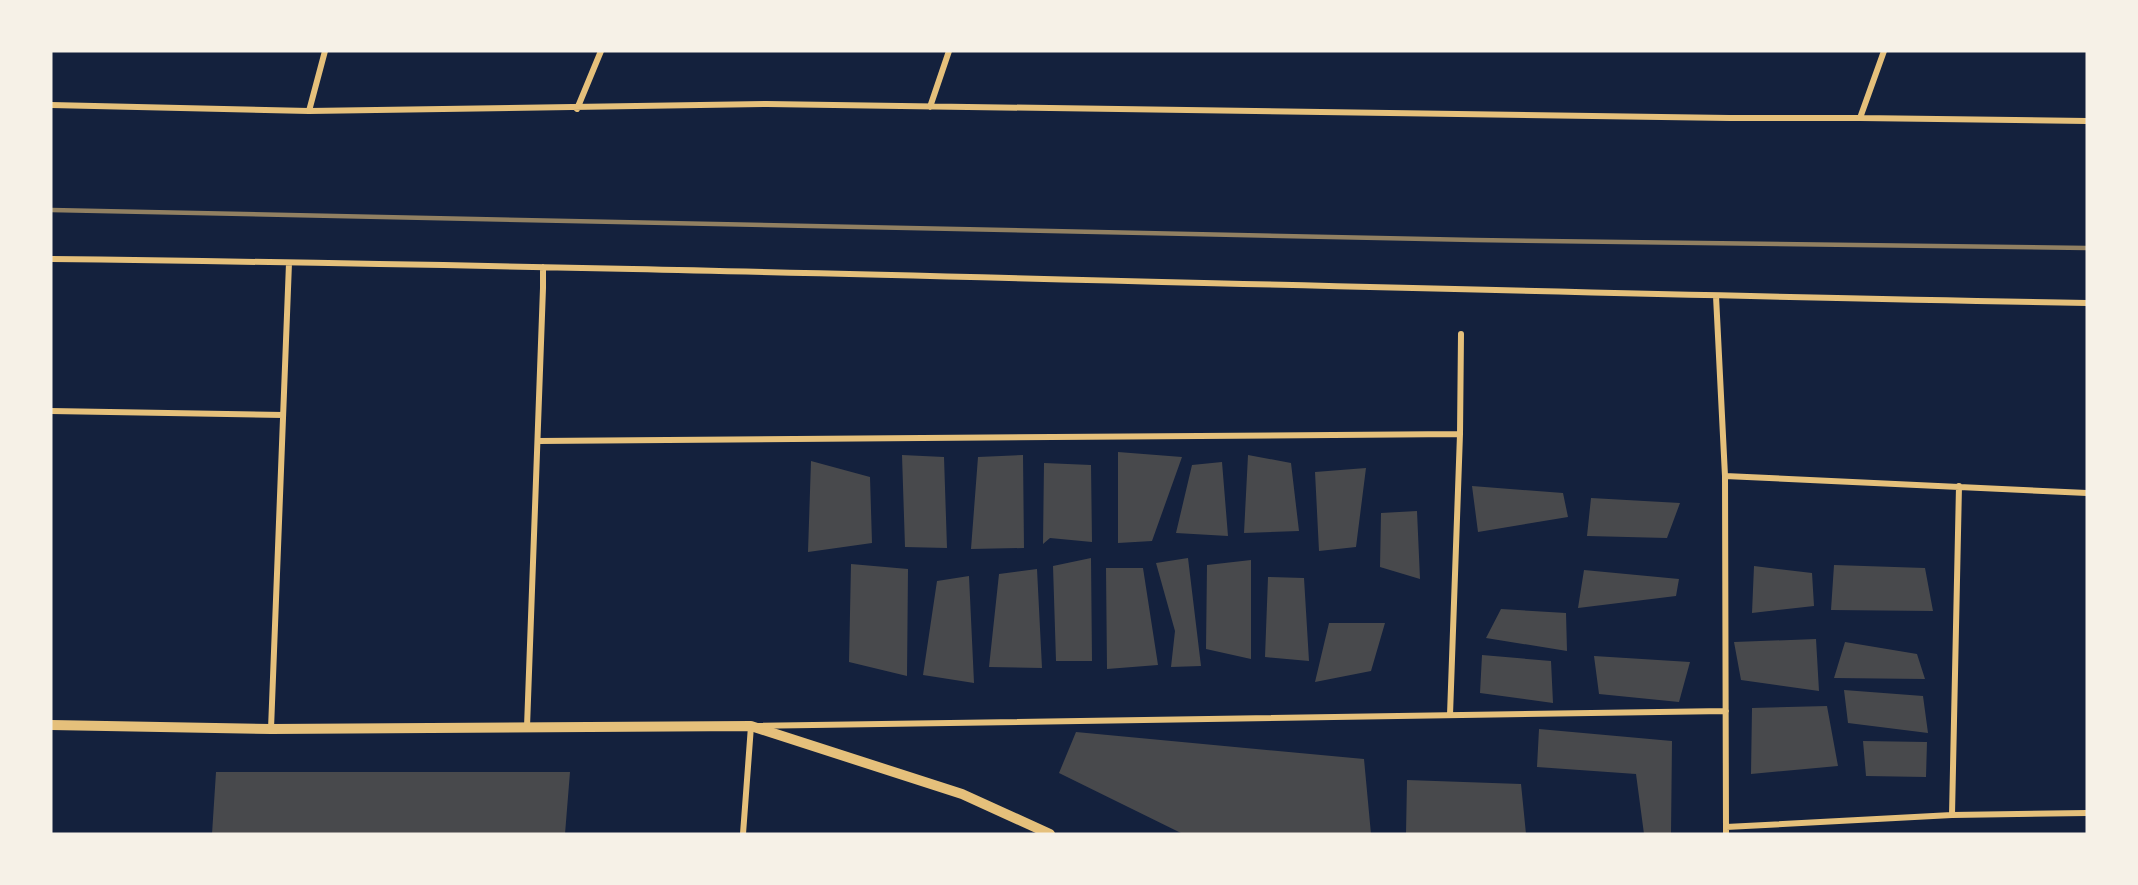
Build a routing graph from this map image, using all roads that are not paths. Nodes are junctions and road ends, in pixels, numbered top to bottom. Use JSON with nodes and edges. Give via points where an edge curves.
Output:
{"nodes":[{"id":1,"x":325,"y":51,"type":"edge"},
{"id":2,"x":601,"y":51,"type":"edge"},
{"id":3,"x":949,"y":51,"type":"edge"},
{"id":4,"x":1884,"y":51,"type":"edge"},
{"id":5,"x":51,"y":105,"type":"edge"},
{"id":6,"x":930,"y":107,"type":"junction"},
{"id":7,"x":577,"y":108,"type":"junction"},
{"id":8,"x":309,"y":111,"type":"junction"},
{"id":9,"x":1860,"y":118,"type":"junction"},
{"id":10,"x":2087,"y":121,"type":"edge"},
{"id":11,"x":51,"y":260,"type":"edge"},
{"id":12,"x":289,"y":263,"type":"junction"},
{"id":13,"x":543,"y":267,"type":"junction"},
{"id":14,"x":1716,"y":296,"type":"junction"},
{"id":15,"x":2087,"y":303,"type":"edge"},
{"id":16,"x":1461,"y":334,"type":"dead end"},
{"id":17,"x":51,"y":411,"type":"edge"},
{"id":18,"x":283,"y":415,"type":"junction"},
{"id":19,"x":1460,"y":434,"type":"junction"},
{"id":20,"x":538,"y":441,"type":"junction"},
{"id":21,"x":1725,"y":476,"type":"junction"},
{"id":22,"x":1959,"y":486,"type":"junction"},
{"id":23,"x":2087,"y":493,"type":"edge"},
{"id":24,"x":1726,"y":711,"type":"junction"},
{"id":25,"x":1450,"y":715,"type":"junction"},
{"id":26,"x":51,"y":725,"type":"edge"},
{"id":27,"x":751,"y":726,"type":"junction"},
{"id":28,"x":527,"y":727,"type":"junction"},
{"id":29,"x":271,"y":729,"type":"junction"},
{"id":30,"x":2087,"y":813,"type":"edge"},
{"id":31,"x":1952,"y":815,"type":"junction"},
{"id":32,"x":1726,"y":831,"type":"edge"},
{"id":33,"x":743,"y":834,"type":"edge"},
{"id":34,"x":1050,"y":834,"type":"edge"}],
"edges":[{"from":1,"to":8,"type":"street"},
{"from":2,"to":7,"type":"street"},
{"from":3,"to":6,"type":"street"},
{"from":4,"to":9,"type":"street"},
{"from":5,"to":8,"type":"street"},
{"from":6,"to":7,"type":"street","via":[[767,104]]},
{"from":6,"to":9,"type":"street"},
{"from":7,"to":8,"type":"street"},
{"from":9,"to":10,"type":"street"},
{"from":11,"to":12,"type":"street"},
{"from":12,"to":13,"type":"street"},
{"from":12,"to":18,"type":"street"},
{"from":13,"to":14,"type":"street"},
{"from":13,"to":20,"type":"street"},
{"from":14,"to":15,"type":"street"},
{"from":14,"to":21,"type":"street"},
{"from":16,"to":19,"type":"street"},
{"from":17,"to":18,"type":"street"},
{"from":18,"to":29,"type":"street"},
{"from":19,"to":20,"type":"street"},
{"from":19,"to":25,"type":"street"},
{"from":20,"to":28,"type":"street"},
{"from":21,"to":22,"type":"street"},
{"from":21,"to":24,"type":"street"},
{"from":22,"to":23,"type":"street"},
{"from":22,"to":31,"type":"street"},
{"from":24,"to":25,"type":"street"},
{"from":24,"to":32,"type":"street"},
{"from":25,"to":27,"type":"street"},
{"from":26,"to":29,"type":"street"},
{"from":27,"to":28,"type":"street"},
{"from":27,"to":33,"type":"street"},
{"from":27,"to":34,"type":"street","via":[[962,794]]},
{"from":28,"to":29,"type":"street"},
{"from":30,"to":31,"type":"street"},
{"from":31,"to":32,"type":"street"}]}
